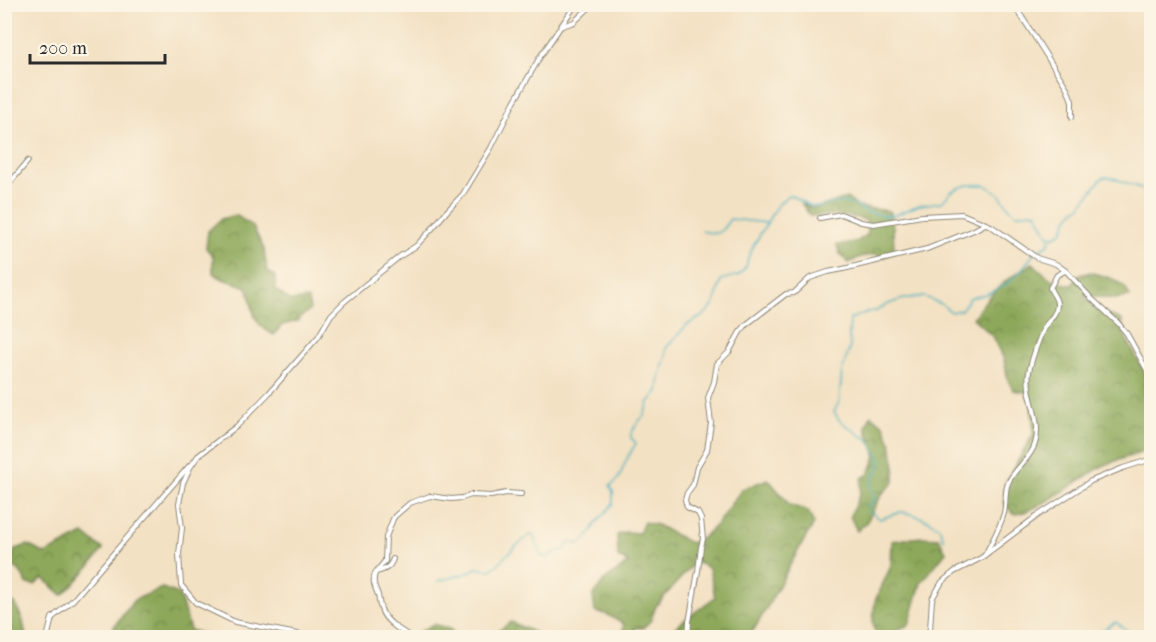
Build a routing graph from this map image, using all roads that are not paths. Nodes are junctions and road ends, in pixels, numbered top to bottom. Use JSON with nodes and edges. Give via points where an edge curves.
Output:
{"nodes":[{"id":1,"x":576,"y":4,"type":"edge"},
{"id":2,"x":593,"y":4,"type":"edge"},
{"id":3,"x":1012,"y":4,"type":"edge"},
{"id":4,"x":560,"y":27,"type":"junction"},
{"id":5,"x":1072,"y":117,"type":"dead end"},
{"id":6,"x":28,"y":161,"type":"dead end"},
{"id":7,"x":4,"y":190,"type":"edge"},
{"id":8,"x":820,"y":218,"type":"dead end"},
{"id":9,"x":985,"y":224,"type":"junction"},
{"id":10,"x":1066,"y":271,"type":"junction"},
{"id":11,"x":1152,"y":379,"type":"edge"},
{"id":12,"x":198,"y":456,"type":"junction"},
{"id":13,"x":1152,"y":459,"type":"edge"},
{"id":14,"x":521,"y":494,"type":"dead end"},
{"id":15,"x":985,"y":555,"type":"junction"},
{"id":16,"x":393,"y":559,"type":"dead end"},
{"id":17,"x":375,"y":572,"type":"junction"},
{"id":18,"x":47,"y":638,"type":"edge"},
{"id":19,"x":318,"y":638,"type":"edge"},
{"id":20,"x":413,"y":638,"type":"edge"},
{"id":21,"x":688,"y":638,"type":"edge"},
{"id":22,"x":924,"y":638,"type":"edge"}],
"edges":[{"from":1,"to":4,"type":"street"},
{"from":2,"to":4,"type":"street","via":[[574,22]]},
{"from":3,"to":5,"type":"street","via":[[1067,88]]},
{"from":4,"to":12,"type":"street","via":[[463,194],[416,246],[344,302],[269,393],[237,426]]},
{"from":6,"to":7,"type":"street"},
{"from":8,"to":9,"type":"street","via":[[841,214],[874,224],[962,214]]},
{"from":9,"to":10,"type":"street","via":[[1037,258]]},
{"from":9,"to":21,"type":"street","via":[[927,249],[810,278],[740,332],[717,364],[708,398],[711,423],[707,450],[686,500],[687,507],[701,519],[703,539]]},
{"from":10,"to":11,"type":"street","via":[[1127,334]]},
{"from":10,"to":15,"type":"street","via":[[1057,275],[1050,288],[1058,303],[1043,329],[1029,371],[1028,387],[1037,426],[1035,444],[1007,486],[999,528]]},
{"from":12,"to":18,"type":"street","via":[[73,600],[52,618]]},
{"from":12,"to":19,"type":"street","via":[[183,483],[179,504],[183,528],[179,554],[181,585],[196,603],[235,622]]},
{"from":13,"to":15,"type":"street","via":[[1091,481]]},
{"from":14,"to":17,"type":"street","via":[[451,499],[430,496],[410,503],[393,519],[386,537],[385,561]]},
{"from":15,"to":22,"type":"street","via":[[942,582],[932,599],[930,629]]},
{"from":16,"to":17,"type":"street","via":[[384,570]]},
{"from":17,"to":20,"type":"street","via":[[374,586],[385,617]]}]}
